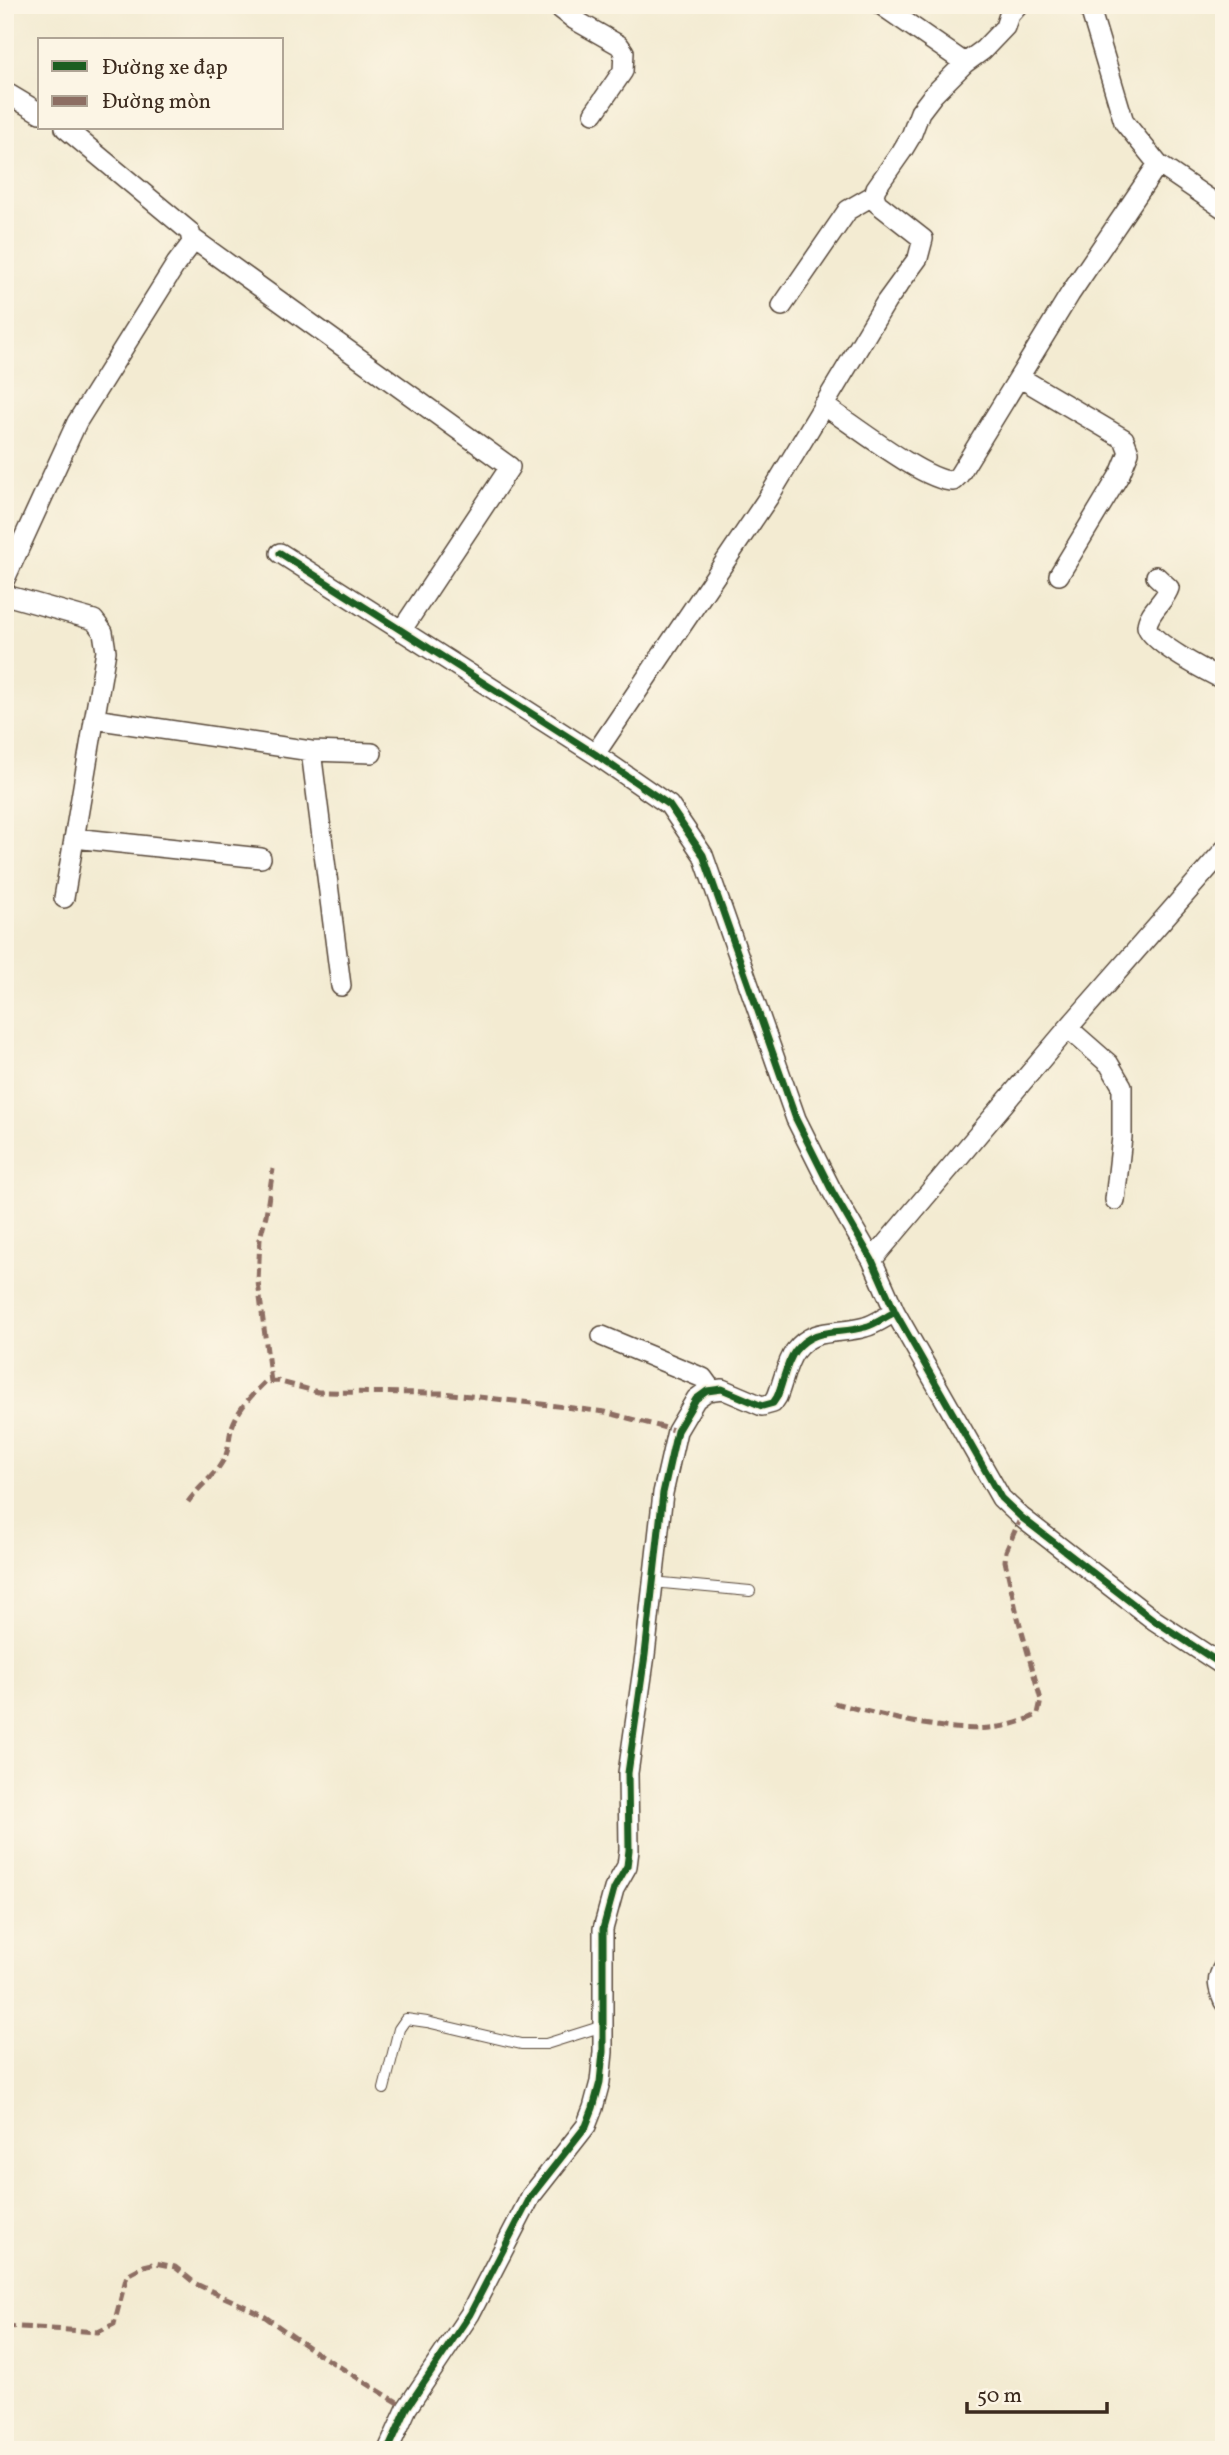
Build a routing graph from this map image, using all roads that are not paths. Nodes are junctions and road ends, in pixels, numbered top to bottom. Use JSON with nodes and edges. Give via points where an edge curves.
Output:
{"nodes":[{"id":1,"x":556,"y":5,"type":"edge"},
{"id":2,"x":881,"y":5,"type":"edge"},
{"id":3,"x":1018,"y":5,"type":"edge"},
{"id":4,"x":1088,"y":5,"type":"edge"},
{"id":5,"x":965,"y":63,"type":"junction"},
{"id":6,"x":5,"y":92,"type":"edge"},
{"id":7,"x":38,"y":112,"type":"edge"},
{"id":8,"x":594,"y":113,"type":"dead end"},
{"id":9,"x":67,"y":130,"type":"edge"},
{"id":10,"x":1157,"y":164,"type":"junction"},
{"id":11,"x":874,"y":195,"type":"junction"},
{"id":12,"x":1224,"y":209,"type":"edge"},
{"id":13,"x":192,"y":238,"type":"junction"},
{"id":14,"x":782,"y":306,"type":"dead end"},
{"id":15,"x":1019,"y":377,"type":"junction"},
{"id":16,"x":823,"y":405,"type":"junction"},
{"id":17,"x":281,"y":553,"type":"dead end"},
{"id":18,"x":1059,"y":575,"type":"dead end"},
{"id":19,"x":1156,"y":576,"type":"dead end"},
{"id":20,"x":5,"y":579,"type":"edge"},
{"id":21,"x":5,"y":591,"type":"edge"},
{"id":22,"x":401,"y":631,"type":"junction"},
{"id":23,"x":1224,"y":680,"type":"edge"},
{"id":24,"x":94,"y":719,"type":"junction"},
{"id":25,"x":311,"y":751,"type":"junction"},
{"id":26,"x":372,"y":753,"type":"dead end"},
{"id":27,"x":595,"y":754,"type":"junction"},
{"id":28,"x":74,"y":838,"type":"junction"},
{"id":29,"x":1224,"y":850,"type":"edge"},
{"id":30,"x":261,"y":858,"type":"dead end"},
{"id":31,"x":64,"y":898,"type":"dead end"},
{"id":32,"x":341,"y":986,"type":"dead end"},
{"id":33,"x":1068,"y":1028,"type":"junction"},
{"id":34,"x":1115,"y":1200,"type":"dead end"},
{"id":35,"x":872,"y":1260,"type":"junction"},
{"id":36,"x":895,"y":1311,"type":"junction"},
{"id":37,"x":602,"y":1336,"type":"dead end"},
{"id":38,"x":711,"y":1389,"type":"junction"},
{"id":39,"x":652,"y":1582,"type":"junction"},
{"id":40,"x":750,"y":1591,"type":"dead end"},
{"id":41,"x":1224,"y":1666,"type":"edge"},
{"id":42,"x":1224,"y":1966,"type":"edge"},
{"id":43,"x":1224,"y":2003,"type":"edge"},
{"id":44,"x":603,"y":2026,"type":"junction"},
{"id":45,"x":384,"y":2089,"type":"dead end"},
{"id":46,"x":388,"y":2450,"type":"edge"}],
"edges":[{"from":1,"to":8,"type":"street","via":[[624,52],[623,71]]},
{"from":2,"to":5,"type":"street"},
{"from":3,"to":5,"type":"street","via":[[1005,27]]},
{"from":4,"to":10,"type":"street","via":[[1124,122]]},
{"from":5,"to":11,"type":"street","via":[[920,112],[911,136]]},
{"from":6,"to":7,"type":"street"},
{"from":9,"to":13,"type":"street"},
{"from":10,"to":12,"type":"street"},
{"from":10,"to":15,"type":"street"},
{"from":11,"to":14,"type":"street","via":[[848,210]]},
{"from":11,"to":16,"type":"street","via":[[877,203],[924,243]]},
{"from":13,"to":20,"type":"street","via":[[77,422]]},
{"from":13,"to":22,"type":"street","via":[[510,467]]},
{"from":15,"to":16,"type":"street","via":[[953,481],[920,470]]},
{"from":15,"to":18,"type":"street","via":[[1124,439],[1129,452]]},
{"from":16,"to":27,"type":"street","via":[[768,498]]},
{"from":17,"to":22,"type":"street"},
{"from":19,"to":23,"type":"street","via":[[1169,588],[1147,626],[1149,633]]},
{"from":21,"to":24,"type":"street","via":[[9,596],[94,620],[103,632],[106,651]]},
{"from":22,"to":27,"type":"street"},
{"from":24,"to":25,"type":"street"},
{"from":24,"to":28,"type":"street"},
{"from":25,"to":26,"type":"street"},
{"from":25,"to":32,"type":"street"},
{"from":27,"to":35,"type":"street","via":[[669,804],[704,855],[796,1119]]},
{"from":28,"to":30,"type":"street"},
{"from":28,"to":31,"type":"street"},
{"from":29,"to":33,"type":"street"},
{"from":33,"to":34,"type":"street","via":[[1109,1064],[1122,1086]]},
{"from":33,"to":35,"type":"street"},
{"from":35,"to":36,"type":"street"},
{"from":36,"to":38,"type":"street","via":[[869,1326],[810,1336],[794,1352],[777,1397],[767,1406]]},
{"from":36,"to":41,"type":"street","via":[[1001,1498],[1154,1620]]},
{"from":37,"to":38,"type":"street","via":[[703,1378]]},
{"from":38,"to":39,"type":"street","via":[[696,1399],[671,1448]]},
{"from":39,"to":40,"type":"lane"},
{"from":39,"to":44,"type":"street","via":[[628,1773],[628,1858],[603,1929]]},
{"from":42,"to":43,"type":"street","via":[[1218,1988]]},
{"from":44,"to":45,"type":"lane","via":[[545,2044],[406,2020],[399,2029]]},
{"from":44,"to":46,"type":"street","via":[[600,2082],[586,2126],[531,2196],[470,2314],[407,2408]]}]}
